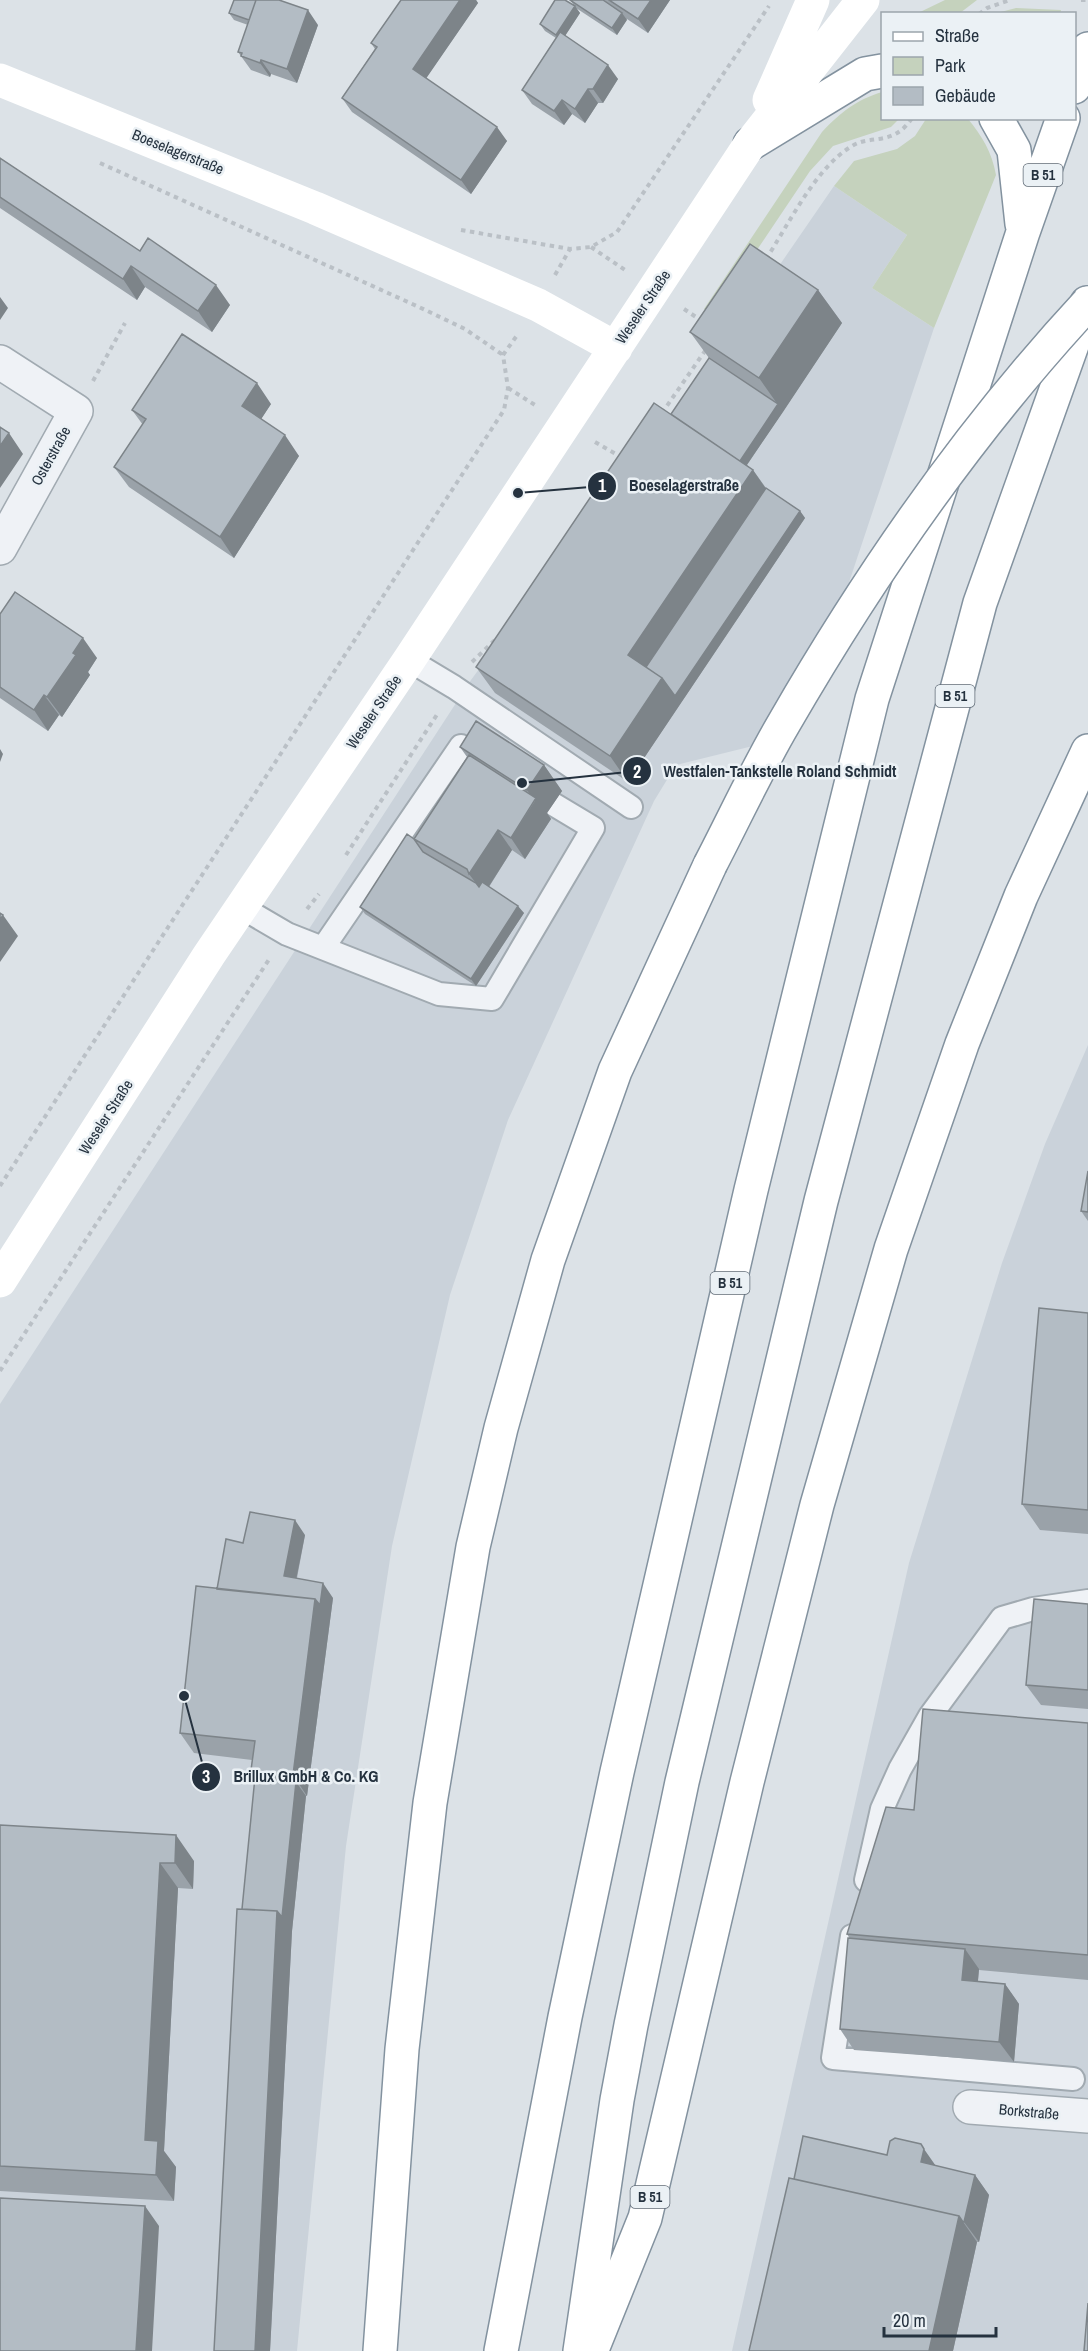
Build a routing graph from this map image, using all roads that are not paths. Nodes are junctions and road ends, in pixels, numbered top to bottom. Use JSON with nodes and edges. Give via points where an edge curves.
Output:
{"nodes":[{"id":1,"x":813,"y":0,"type":"edge"},
{"id":2,"x":863,"y":0,"type":"edge"},
{"id":3,"x":1088,"y":49,"type":"edge"},
{"id":4,"x":881,"y":71,"type":"edge"},
{"id":5,"x":0,"y":80,"type":"edge"},
{"id":6,"x":1076,"y":82,"type":"edge"},
{"id":7,"x":997,"y":120,"type":"edge"},
{"id":8,"x":1062,"y":120,"type":"edge"},
{"id":9,"x":750,"y":144,"type":"junction"},
{"id":10,"x":1023,"y":232,"type":"junction"},
{"id":11,"x":1088,"y":301,"type":"edge"},
{"id":12,"x":616,"y":348,"type":"junction"},
{"id":13,"x":0,"y":362,"type":"edge"},
{"id":14,"x":0,"y":548,"type":"edge"},
{"id":15,"x":408,"y":660,"type":"junction"},
{"id":16,"x":488,"y":710,"type":"junction"},
{"id":17,"x":1088,"y":751,"type":"edge"},
{"id":18,"x":553,"y":804,"type":"dead end"},
{"id":19,"x":631,"y":807,"type":"dead end"},
{"id":20,"x":241,"y":907,"type":"junction"},
{"id":21,"x":323,"y":948,"type":"junction"},
{"id":22,"x":0,"y":1281,"type":"edge"},
{"id":23,"x":1088,"y":1601,"type":"edge"},
{"id":24,"x":1073,"y":2079,"type":"dead end"},
{"id":25,"x":970,"y":2107,"type":"dead end"},
{"id":26,"x":1088,"y":2116,"type":"edge"},
{"id":27,"x":380,"y":2351,"type":"edge"},
{"id":28,"x":501,"y":2351,"type":"edge"},
{"id":29,"x":580,"y":2351,"type":"edge"},
{"id":30,"x":592,"y":2351,"type":"edge"}],
"edges":[{"from":1,"to":9,"type":"main road","name":"Weseler Straße"},
{"from":2,"to":9,"type":"main road","name":"Weseler Straße"},
{"from":3,"to":6,"type":"main road"},
{"from":4,"to":9,"type":"main road","via":[[865,74]]},
{"from":5,"to":12,"type":"main road","name":"Boeselagerstraße","via":[[315,208],[538,305]]},
{"from":7,"to":10,"type":"main road","via":[[1014,150]]},
{"from":8,"to":10,"type":"main road","number":"B 51"},
{"from":9,"to":12,"type":"main road","name":"Weseler Straße"},
{"from":10,"to":28,"type":"main road","number":"B 51","via":[[872,699],[751,1190],[616,1772]]},
{"from":11,"to":27,"type":"main road","number":"B 51","bridge":true,"via":[[957,459],[866,589],[783,724],[710,864],[615,1071],[548,1260],[472,1547],[430,1803],[403,2037]]},
{"from":11,"to":29,"type":"main road","number":"B 51","via":[[980,603],[821,1201],[667,1852],[617,2100]]},
{"from":12,"to":15,"type":"main road","name":"Weseler Straße"},
{"from":13,"to":14,"type":"street","name":"Osterstraße","via":[[76,411]]},
{"from":15,"to":16,"type":"lane"},
{"from":15,"to":20,"type":"main road","name":"Weseler Straße"},
{"from":16,"to":19,"type":"lane"},
{"from":16,"to":21,"type":"lane","via":[[469,751]]},
{"from":17,"to":30,"type":"main road","number":"B 51","via":[[1021,896],[966,1033],[891,1249],[817,1505],[747,1782],[645,2218]]},
{"from":18,"to":21,"type":"lane","via":[[593,828],[492,999],[439,994]]},
{"from":20,"to":21,"type":"lane","via":[[287,934]]},
{"from":20,"to":22,"type":"main road","name":"Weseler Straße"},
{"from":23,"to":24,"type":"lane","via":[[1002,1618],[930,1716],[900,1768],[882,1809],[859,1906],[833,2058]]},
{"from":25,"to":26,"type":"street","name":"Borkstraße"}]}
